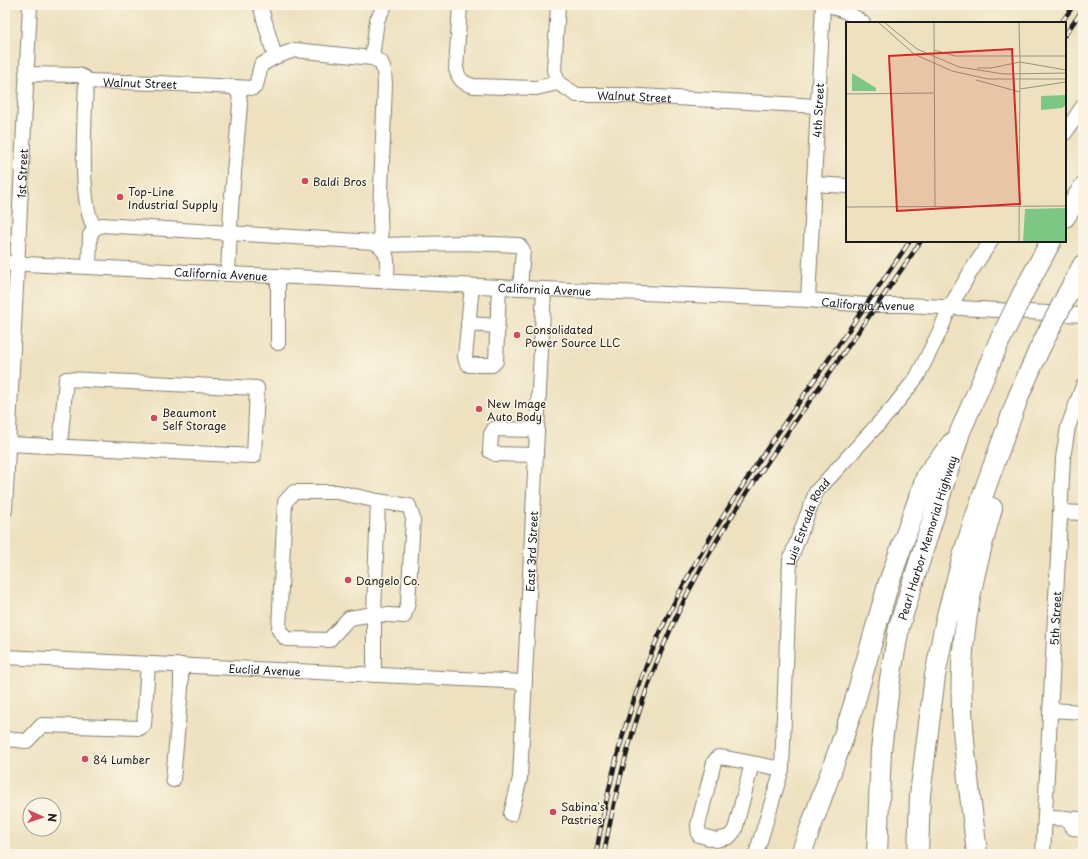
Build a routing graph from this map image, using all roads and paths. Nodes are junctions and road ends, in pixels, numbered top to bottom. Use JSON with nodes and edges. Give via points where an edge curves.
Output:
{"nodes":[{"id":1,"x":30,"y":5,"type":"edge"},
{"id":2,"x":260,"y":5,"type":"edge"},
{"id":3,"x":385,"y":5,"type":"edge"},
{"id":4,"x":460,"y":5,"type":"edge"},
{"id":5,"x":558,"y":5,"type":"edge"},
{"id":6,"x":823,"y":5,"type":"edge"},
{"id":7,"x":830,"y":5,"type":"edge"},
{"id":8,"x":862,"y":22,"type":"edge"},
{"id":9,"x":275,"y":57,"type":"junction"},
{"id":10,"x":372,"y":58,"type":"junction"},
{"id":11,"x":26,"y":74,"type":"junction"},
{"id":12,"x":86,"y":81,"type":"junction"},
{"id":13,"x":558,"y":83,"type":"junction"},
{"id":14,"x":235,"y":88,"type":"junction"},
{"id":15,"x":818,"y":106,"type":"junction"},
{"id":16,"x":1083,"y":106,"type":"edge"},
{"id":17,"x":1066,"y":131,"type":"edge"},
{"id":18,"x":814,"y":184,"type":"junction"},
{"id":19,"x":846,"y":186,"type":"edge"},
{"id":20,"x":1083,"y":188,"type":"edge"},
{"id":21,"x":1066,"y":215,"type":"edge"},
{"id":22,"x":95,"y":228,"type":"junction"},
{"id":23,"x":231,"y":233,"type":"junction"},
{"id":24,"x":990,"y":242,"type":"edge"},
{"id":25,"x":1050,"y":242,"type":"edge"},
{"id":26,"x":381,"y":246,"type":"junction"},
{"id":27,"x":11,"y":263,"type":"edge"},
{"id":28,"x":1083,"y":265,"type":"edge"},
{"id":29,"x":89,"y":267,"type":"junction"},
{"id":30,"x":228,"y":274,"type":"junction"},
{"id":31,"x":278,"y":276,"type":"junction"},
{"id":32,"x":387,"y":281,"type":"junction"},
{"id":33,"x":472,"y":286,"type":"junction"},
{"id":34,"x":499,"y":287,"type":"junction"},
{"id":35,"x":520,"y":288,"type":"junction"},
{"id":36,"x":544,"y":289,"type":"junction"},
{"id":37,"x":808,"y":300,"type":"junction"},
{"id":38,"x":950,"y":307,"type":"junction"},
{"id":39,"x":1083,"y":315,"type":"edge"},
{"id":40,"x":468,"y":324,"type":"junction"},
{"id":41,"x":497,"y":326,"type":"junction"},
{"id":42,"x":278,"y":343,"type":"dead end"},
{"id":43,"x":1035,"y":359,"type":"junction"},
{"id":44,"x":1083,"y":386,"type":"edge"},
{"id":45,"x":537,"y":430,"type":"junction"},
{"id":46,"x":960,"y":432,"type":"junction"},
{"id":47,"x":8,"y":444,"type":"junction"},
{"id":48,"x":60,"y":446,"type":"junction"},
{"id":49,"x":536,"y":455,"type":"junction"},
{"id":50,"x":6,"y":486,"type":"edge"},
{"id":51,"x":378,"y":501,"type":"junction"},
{"id":52,"x":5,"y":510,"type":"edge"},
{"id":53,"x":1060,"y":512,"type":"junction"},
{"id":54,"x":1083,"y":513,"type":"edge"},
{"id":55,"x":374,"y":614,"type":"junction"},
{"id":56,"x":5,"y":657,"type":"edge"},
{"id":57,"x":148,"y":664,"type":"junction"},
{"id":58,"x":181,"y":665,"type":"junction"},
{"id":59,"x":374,"y":675,"type":"junction"},
{"id":60,"x":525,"y":682,"type":"junction"},
{"id":61,"x":1050,"y":710,"type":"junction"},
{"id":62,"x":1083,"y":712,"type":"edge"},
{"id":63,"x":5,"y":739,"type":"edge"},
{"id":64,"x":752,"y":763,"type":"junction"},
{"id":65,"x":782,"y":769,"type":"junction"},
{"id":66,"x":173,"y":780,"type":"dead end"},
{"id":67,"x":511,"y":814,"type":"dead end"},
{"id":68,"x":1045,"y":818,"type":"junction"},
{"id":69,"x":1066,"y":818,"type":"junction"},
{"id":70,"x":1083,"y":819,"type":"edge"},
{"id":71,"x":1083,"y":829,"type":"edge"},
{"id":72,"x":756,"y":854,"type":"edge"},
{"id":73,"x":801,"y":854,"type":"edge"},
{"id":74,"x":876,"y":854,"type":"edge"},
{"id":75,"x":918,"y":854,"type":"edge"},
{"id":76,"x":977,"y":854,"type":"edge"},
{"id":77,"x":1043,"y":854,"type":"edge"}],
"edges":[{"from":1,"to":11,"type":"street","name":"1st Street"},
{"from":2,"to":9,"type":"street"},
{"from":3,"to":10,"type":"street","via":[[376,20]]},
{"from":4,"to":13,"type":"street","via":[[456,69],[458,76],[466,84],[536,88]]},
{"from":5,"to":13,"type":"street","via":[[554,70]]},
{"from":6,"to":15,"type":"street","name":"4th Street"},
{"from":7,"to":8,"type":"street"},
{"from":9,"to":10,"type":"street","via":[[295,50]]},
{"from":9,"to":14,"type":"street","name":"Walnut Street","via":[[261,65],[256,86]]},
{"from":10,"to":26,"type":"street","via":[[381,62],[385,84]]},
{"from":11,"to":12,"type":"street","name":"Walnut Street","via":[[79,75]]},
{"from":11,"to":27,"type":"street","name":"1st Street"},
{"from":12,"to":14,"type":"street","name":"Walnut Street"},
{"from":12,"to":22,"type":"street","via":[[84,152],[87,208]]},
{"from":13,"to":15,"type":"street","name":"Walnut Street","via":[[576,95],[623,95]]},
{"from":14,"to":23,"type":"street","via":[[240,104]]},
{"from":15,"to":18,"type":"street","name":"4th Street"},
{"from":16,"to":17,"type":"street"},
{"from":18,"to":19,"type":"street"},
{"from":18,"to":37,"type":"street","name":"4th Street"},
{"from":20,"to":21,"type":"highway"},
{"from":22,"to":23,"type":"street","via":[[102,225]]},
{"from":22,"to":29,"type":"street","via":[[90,235]]},
{"from":23,"to":26,"type":"street","via":[[374,242]]},
{"from":23,"to":30,"type":"street"},
{"from":24,"to":38,"type":"street","name":"Luis Estrada Road"},
{"from":25,"to":46,"type":"highway","name":"Pearl Harbor Memorial Highway","bridge":true,"via":[[999,342]]},
{"from":26,"to":32,"type":"street","via":[[387,258]]},
{"from":26,"to":35,"type":"street","via":[[461,243],[518,245],[523,250]]},
{"from":27,"to":29,"type":"street","name":"California Avenue"},
{"from":27,"to":47,"type":"street","name":"1st Street"},
{"from":28,"to":43,"type":"highway","bridge":true},
{"from":29,"to":30,"type":"street","name":"California Avenue"},
{"from":30,"to":31,"type":"street","name":"California Avenue"},
{"from":31,"to":32,"type":"street","name":"California Avenue"},
{"from":31,"to":42,"type":"street"},
{"from":32,"to":33,"type":"street","name":"California Avenue"},
{"from":33,"to":34,"type":"street","name":"California Avenue"},
{"from":33,"to":40,"type":"street"},
{"from":34,"to":35,"type":"street","name":"California Avenue"},
{"from":34,"to":41,"type":"street"},
{"from":35,"to":36,"type":"street","name":"California Avenue"},
{"from":36,"to":37,"type":"street","name":"California Avenue"},
{"from":36,"to":45,"type":"street","name":"East 3rd Street"},
{"from":37,"to":38,"type":"street","name":"California Avenue","via":[[866,305]]},
{"from":38,"to":39,"type":"street","name":"California Avenue"},
{"from":38,"to":65,"type":"street","name":"Luis Estrada Road","via":[[917,377],[891,410],[816,492],[790,560]]},
{"from":40,"to":41,"type":"street"},
{"from":40,"to":41,"type":"street","via":[[465,357],[469,365],[495,364]]},
{"from":43,"to":75,"type":"highway","via":[[986,486],[946,618],[935,676],[920,796]]},
{"from":43,"to":76,"type":"highway","via":[[981,548],[969,602],[963,651],[962,708]]},
{"from":44,"to":53,"type":"street","name":"5th Street","via":[[1068,426],[1063,458]]},
{"from":45,"to":49,"type":"street","name":"East 3rd Street"},
{"from":45,"to":49,"type":"street","via":[[494,429],[491,434],[490,451],[495,454]]},
{"from":46,"to":73,"type":"highway","via":[[927,475],[888,585],[841,744]]},
{"from":46,"to":74,"type":"highway","name":"Pearl Harbor Memorial Highway","via":[[898,627],[881,750]]},
{"from":47,"to":48,"type":"street"},
{"from":47,"to":50,"type":"street","name":"1st Street"},
{"from":48,"to":48,"type":"street","via":[[254,456],[257,388],[66,379]]},
{"from":49,"to":60,"type":"street","name":"East 3rd Street"},
{"from":50,"to":52,"type":"street","name":"1st Street"},
{"from":51,"to":55,"type":"street"},
{"from":51,"to":55,"type":"street","via":[[409,506],[413,519],[408,603],[404,616]]},
{"from":51,"to":55,"type":"street","via":[[337,492],[294,492],[285,502],[279,630],[286,639],[329,640],[349,618]]},
{"from":53,"to":54,"type":"street"},
{"from":53,"to":61,"type":"street","name":"5th Street"},
{"from":55,"to":59,"type":"street"},
{"from":56,"to":57,"type":"street","name":"Euclid Avenue"},
{"from":57,"to":58,"type":"street","name":"Euclid Avenue"},
{"from":57,"to":63,"type":"street","via":[[144,725],[140,728],[42,725],[27,741]]},
{"from":58,"to":59,"type":"street","name":"Euclid Avenue"},
{"from":58,"to":66,"type":"street"},
{"from":59,"to":60,"type":"street","name":"Euclid Avenue"},
{"from":60,"to":67,"type":"street","name":"East 3rd Street","via":[[520,778]]},
{"from":61,"to":62,"type":"street"},
{"from":61,"to":68,"type":"street","name":"5th Street"},
{"from":64,"to":64,"type":"street","via":[[718,758],[714,762],[698,825],[699,835],[716,840],[729,837],[735,830]]},
{"from":64,"to":65,"type":"street"},
{"from":65,"to":72,"type":"street","name":"Luis Estrada Road"},
{"from":68,"to":69,"type":"street"},
{"from":68,"to":77,"type":"street","name":"5th Street"},
{"from":69,"to":70,"type":"street"},
{"from":69,"to":71,"type":"street","via":[[1073,828]]}]}
